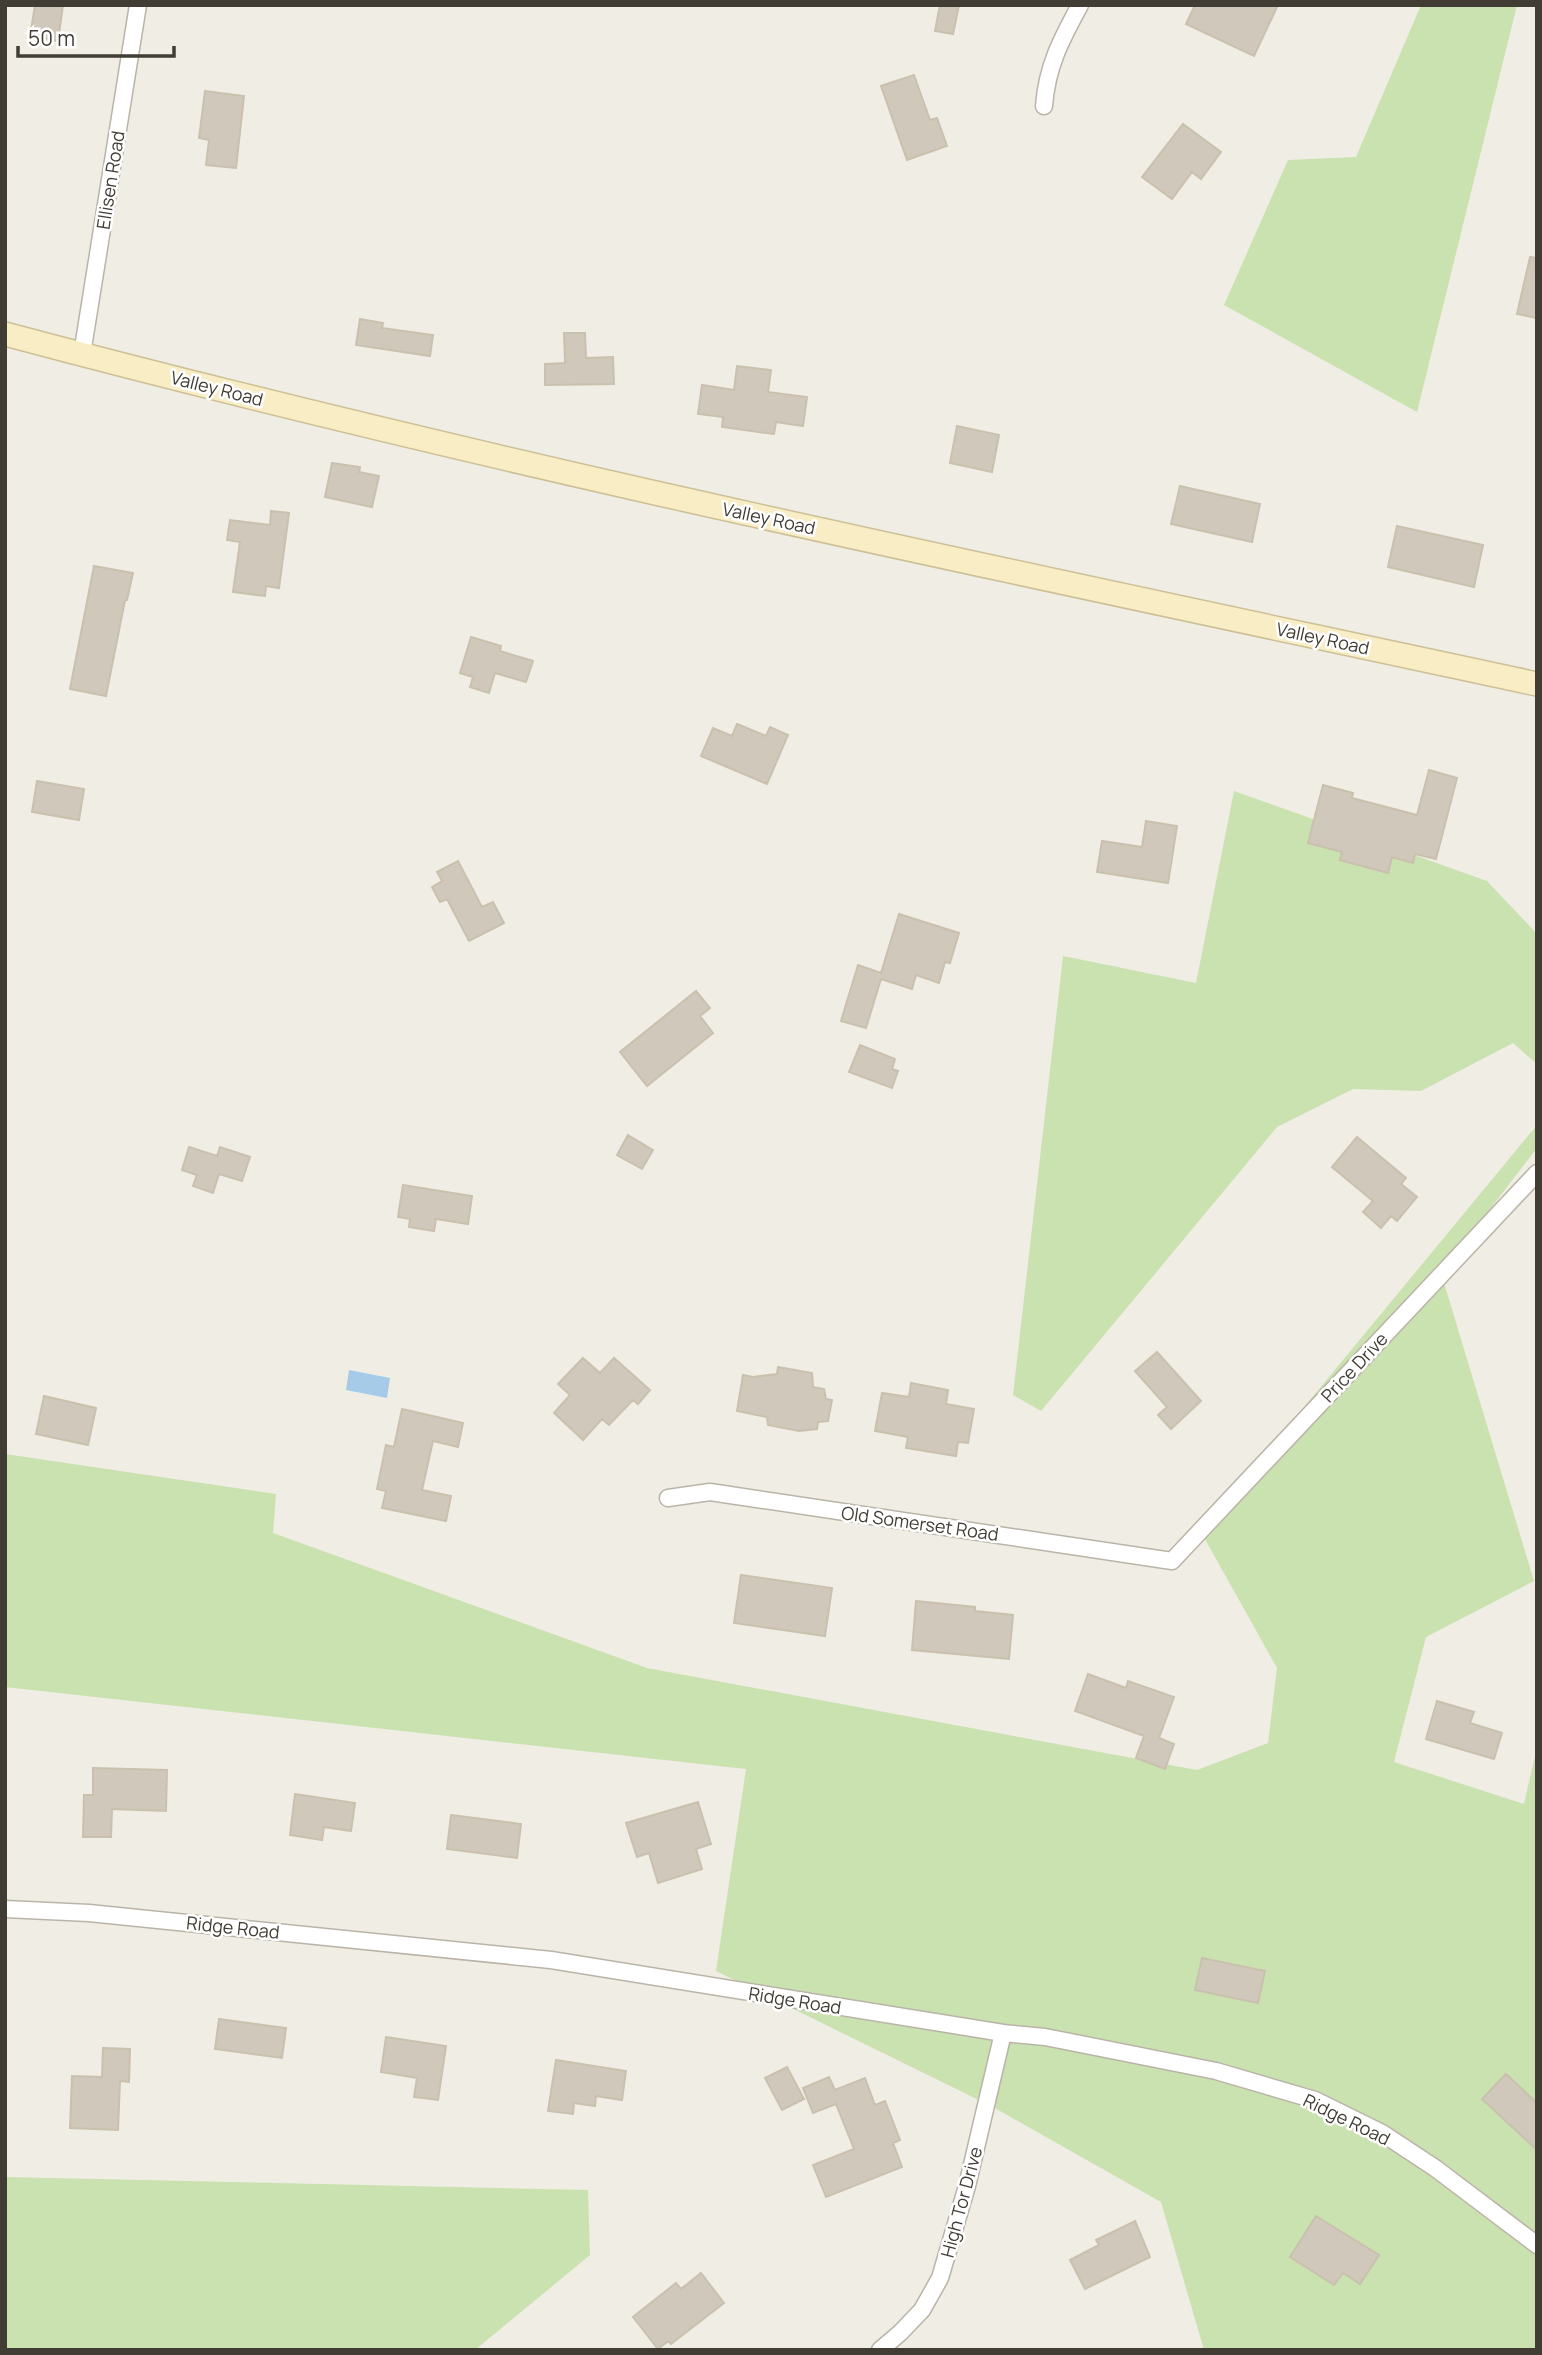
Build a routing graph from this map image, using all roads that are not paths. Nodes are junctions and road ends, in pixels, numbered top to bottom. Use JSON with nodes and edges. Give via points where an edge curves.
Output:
{"nodes":[{"id":1,"x":138,"y":5,"type":"edge"},
{"id":2,"x":1080,"y":5,"type":"edge"},
{"id":3,"x":1044,"y":106,"type":"dead end"},
{"id":4,"x":5,"y":334,"type":"edge"},
{"id":5,"x":82,"y":354,"type":"junction"},
{"id":6,"x":1537,"y":684,"type":"edge"},
{"id":7,"x":1537,"y":1173,"type":"edge"},
{"id":8,"x":668,"y":1498,"type":"dead end"},
{"id":9,"x":1172,"y":1560,"type":"joint"},
{"id":10,"x":5,"y":1909,"type":"edge"},
{"id":11,"x":1003,"y":2033,"type":"junction"},
{"id":12,"x":1537,"y":2245,"type":"edge"},
{"id":13,"x":880,"y":2350,"type":"edge"}],
"edges":[{"from":1,"to":5,"type":"street","name":"Ellisen Road"},
{"from":2,"to":3,"type":"street","via":[[1056,49]]},
{"from":4,"to":5,"type":"main road","name":"Valley Road"},
{"from":5,"to":6,"type":"main road","name":"Valley Road","via":[[685,500]]},
{"from":7,"to":9,"type":"street","name":"Price Drive"},
{"from":8,"to":9,"type":"street","name":"Old Somerset Road","via":[[710,1492]]},
{"from":10,"to":11,"type":"street","name":"Ridge Road","via":[[89,1913],[551,1960]]},
{"from":11,"to":12,"type":"street","name":"Ridge Road","via":[[1216,2071],[1315,2100],[1382,2133]]},
{"from":11,"to":13,"type":"street","name":"High Tor Drive","via":[[940,2278],[922,2310]]}]}
